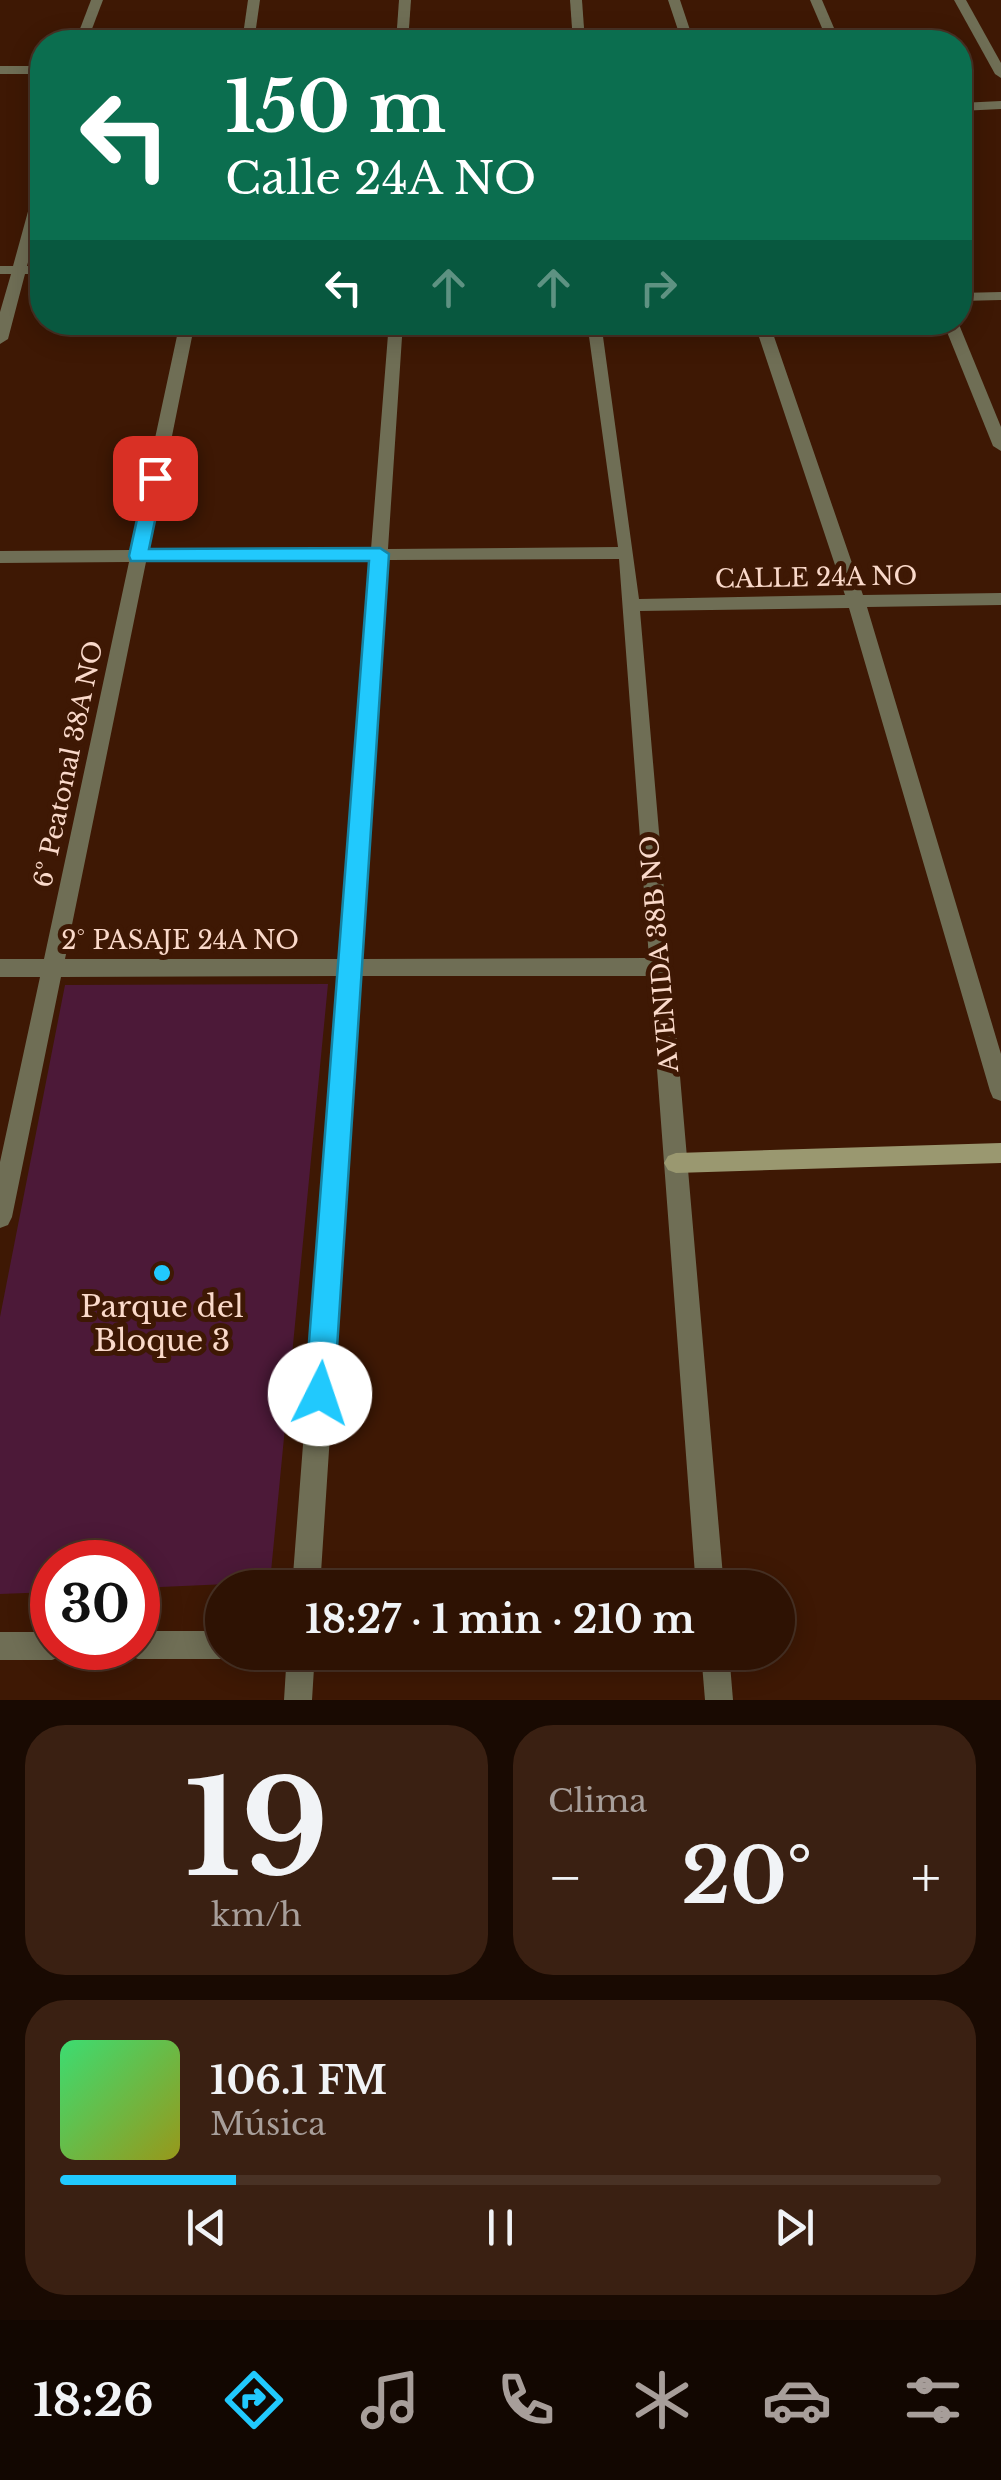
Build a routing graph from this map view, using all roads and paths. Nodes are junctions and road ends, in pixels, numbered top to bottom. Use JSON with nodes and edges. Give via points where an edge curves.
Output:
{"nodes":[{"id":1,"x":97,"y":0,"type":"edge"},
{"id":2,"x":254,"y":0,"type":"edge"},
{"id":3,"x":405,"y":0,"type":"edge"},
{"id":4,"x":576,"y":0,"type":"edge"},
{"id":5,"x":674,"y":0,"type":"edge"},
{"id":6,"x":816,"y":0,"type":"edge"},
{"id":7,"x":960,"y":0,"type":"edge"},
{"id":8,"x":86,"y":30,"type":"edge"},
{"id":9,"x":250,"y":30,"type":"edge"},
{"id":10,"x":403,"y":30,"type":"edge"},
{"id":11,"x":579,"y":30,"type":"edge"},
{"id":12,"x":684,"y":30,"type":"edge"},
{"id":13,"x":829,"y":30,"type":"edge"},
{"id":14,"x":0,"y":70,"type":"edge"},
{"id":15,"x":30,"y":70,"type":"edge"},
{"id":16,"x":1001,"y":74,"type":"edge"},
{"id":17,"x":1001,"y":105,"type":"edge"},
{"id":18,"x":972,"y":106,"type":"edge"},
{"id":19,"x":30,"y":236,"type":"edge"},
{"id":20,"x":0,"y":270,"type":"edge"},
{"id":21,"x":22,"y":270,"type":"junction"},
{"id":22,"x":30,"y":270,"type":"edge"},
{"id":23,"x":1001,"y":296,"type":"edge"},
{"id":24,"x":972,"y":297,"type":"edge"},
{"id":25,"x":185,"y":335,"type":"edge"},
{"id":26,"x":395,"y":335,"type":"edge"},
{"id":27,"x":596,"y":335,"type":"edge"},
{"id":28,"x":765,"y":335,"type":"edge"},
{"id":29,"x":955,"y":335,"type":"edge"},
{"id":30,"x":0,"y":339,"type":"edge"},
{"id":31,"x":1001,"y":446,"type":"edge"},
{"id":32,"x":627,"y":553,"type":"junction"},
{"id":33,"x":380,"y":554,"type":"junction"},
{"id":34,"x":138,"y":556,"type":"junction"},
{"id":35,"x":0,"y":557,"type":"edge"},
{"id":36,"x":1001,"y":599,"type":"edge"},
{"id":37,"x":856,"y":601,"type":"junction"},
{"id":38,"x":631,"y":605,"type":"junction"},
{"id":39,"x":660,"y":966,"type":"junction"},
{"id":40,"x":0,"y":968,"type":"edge"},
{"id":41,"x":50,"y":968,"type":"junction"},
{"id":42,"x":350,"y":968,"type":"junction"},
{"id":43,"x":1001,"y":1092,"type":"edge"},
{"id":44,"x":1001,"y":1152,"type":"edge"},
{"id":45,"x":676,"y":1163,"type":"junction"},
{"id":46,"x":0,"y":1216,"type":"edge"},
{"id":47,"x":307,"y":1570,"type":"edge"},
{"id":48,"x":709,"y":1570,"type":"edge"},
{"id":49,"x":205,"y":1645,"type":"edge"},
{"id":50,"x":0,"y":1646,"type":"edge"},
{"id":51,"x":30,"y":1646,"type":"edge"},
{"id":52,"x":160,"y":1646,"type":"edge"},
{"id":53,"x":300,"y":1670,"type":"edge"},
{"id":54,"x":716,"y":1670,"type":"edge"},
{"id":55,"x":298,"y":1700,"type":"edge"},
{"id":56,"x":719,"y":1700,"type":"edge"}],
"edges":[{"from":1,"to":8,"type":"street"},
{"from":2,"to":9,"type":"street"},
{"from":3,"to":10,"type":"street"},
{"from":4,"to":11,"type":"street"},
{"from":5,"to":12,"type":"street"},
{"from":6,"to":13,"type":"street"},
{"from":7,"to":16,"type":"street"},
{"from":14,"to":15,"type":"street"},
{"from":17,"to":18,"type":"street"},
{"from":19,"to":21,"type":"street"},
{"from":20,"to":21,"type":"street"},
{"from":21,"to":22,"type":"street"},
{"from":21,"to":30,"type":"street"},
{"from":23,"to":24,"type":"street"},
{"from":25,"to":34,"type":"street","name":"6º Peatonal 38A NO"},
{"from":26,"to":33,"type":"street"},
{"from":27,"to":32,"type":"street","name":"AVENIDA 38B NO"},
{"from":28,"to":37,"type":"street"},
{"from":29,"to":31,"type":"street"},
{"from":32,"to":33,"type":"street"},
{"from":32,"to":38,"type":"street","name":"AVENIDA 38B NO"},
{"from":33,"to":34,"type":"street"},
{"from":33,"to":42,"type":"street"},
{"from":34,"to":35,"type":"street"},
{"from":34,"to":41,"type":"street","name":"6º Peatonal 38A NO"},
{"from":36,"to":37,"type":"street","name":"CALLE 24A NO"},
{"from":37,"to":38,"type":"street","name":"CALLE 24A NO"},
{"from":37,"to":43,"type":"street"},
{"from":38,"to":39,"type":"street","name":"AVENIDA 38B NO"},
{"from":39,"to":42,"type":"street","name":"2° PASAJE 24A NO"},
{"from":39,"to":45,"type":"street","name":"AVENIDA 38B NO"},
{"from":40,"to":41,"type":"street","name":"2° PASAJE 24A NO"},
{"from":41,"to":42,"type":"street","name":"2° PASAJE 24A NO"},
{"from":41,"to":46,"type":"street","name":"6º Peatonal 38A NO"},
{"from":42,"to":47,"type":"street"},
{"from":44,"to":45,"type":"main road"},
{"from":45,"to":48,"type":"street","name":"AVENIDA 38B NO"},
{"from":49,"to":52,"type":"street"},
{"from":50,"to":51,"type":"street"},
{"from":53,"to":55,"type":"street"},
{"from":54,"to":56,"type":"street"}]}
